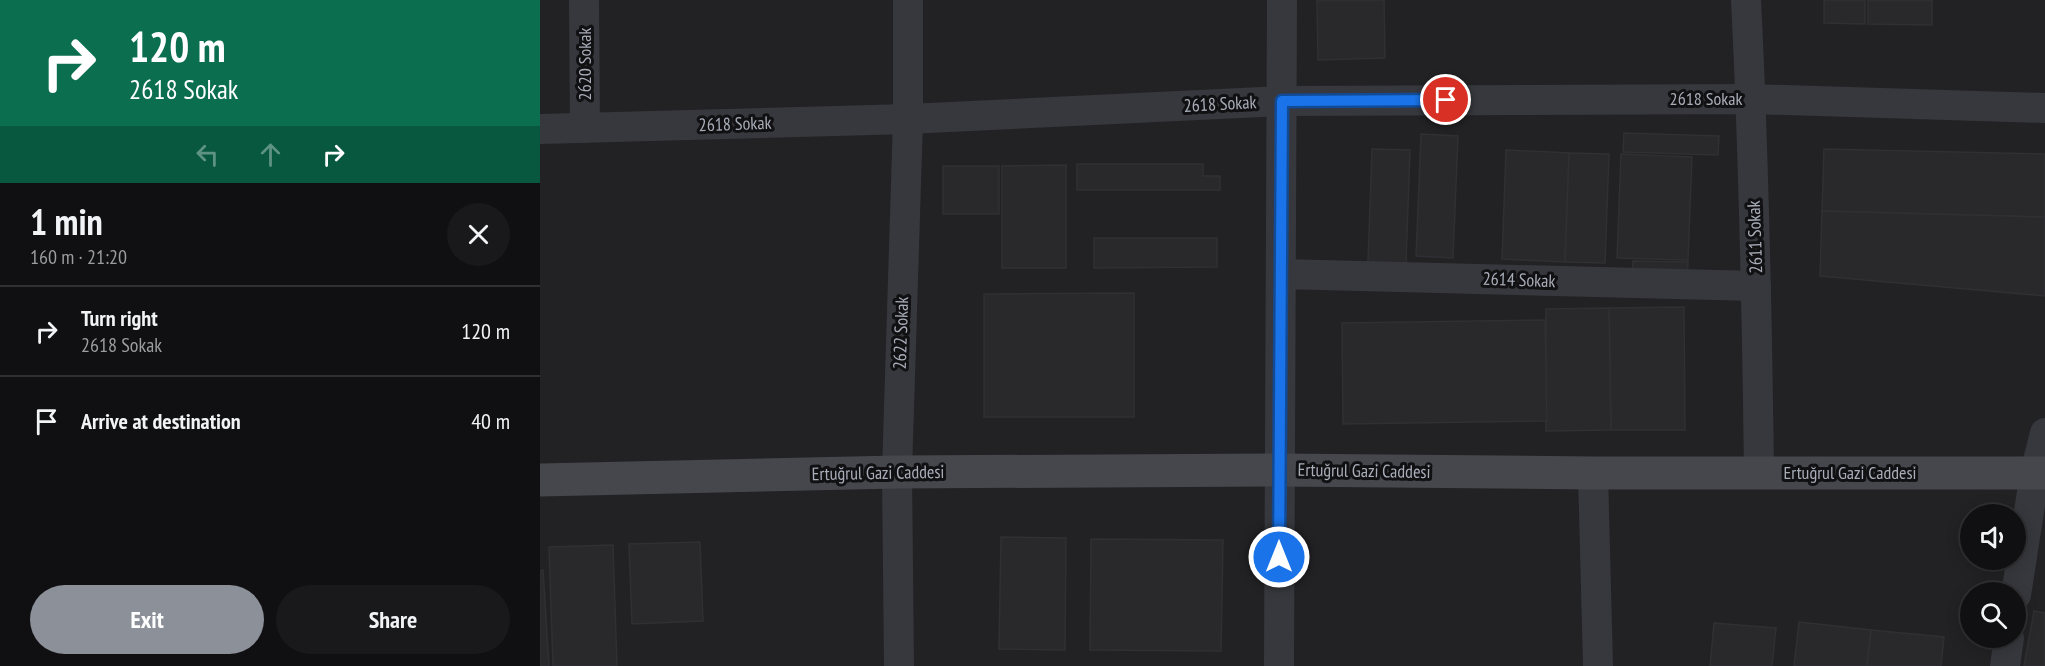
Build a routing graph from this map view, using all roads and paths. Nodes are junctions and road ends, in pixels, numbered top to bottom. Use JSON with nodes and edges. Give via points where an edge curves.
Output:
{"nodes":[{"id":1,"x":584,"y":0,"type":"edge"},
{"id":2,"x":908,"y":0,"type":"edge"},
{"id":3,"x":1282,"y":0,"type":"edge"},
{"id":4,"x":1746,"y":0,"type":"edge"},
{"id":5,"x":1751,"y":99,"type":"junction"},
{"id":6,"x":1282,"y":101,"type":"junction"},
{"id":7,"x":2045,"y":108,"type":"edge"},
{"id":8,"x":908,"y":119,"type":"junction"},
{"id":9,"x":585,"y":128,"type":"junction"},
{"id":10,"x":540,"y":129,"type":"edge"},
{"id":11,"x":1282,"y":274,"type":"junction"},
{"id":12,"x":1756,"y":286,"type":"junction"},
{"id":13,"x":2045,"y":433,"type":"edge"},
{"id":14,"x":1279,"y":470,"type":"junction"},
{"id":15,"x":897,"y":472,"type":"junction"},
{"id":16,"x":1593,"y":473,"type":"junction"},
{"id":17,"x":1759,"y":473,"type":"junction"},
{"id":18,"x":2040,"y":473,"type":"edge"},
{"id":19,"x":540,"y":480,"type":"edge"},
{"id":20,"x":2019,"y":582,"type":"edge"},
{"id":21,"x":2008,"y":648,"type":"edge"},
{"id":22,"x":899,"y":666,"type":"edge"},
{"id":23,"x":1279,"y":666,"type":"edge"},
{"id":24,"x":1598,"y":666,"type":"edge"},
{"id":25,"x":2005,"y":666,"type":"edge"}],
"edges":[{"from":1,"to":9,"type":"street","name":"2620 Sokak"},
{"from":2,"to":8,"type":"street","name":"2622 Sokak"},
{"from":3,"to":6,"type":"street"},
{"from":4,"to":5,"type":"street","name":"2611 Sokak"},
{"from":5,"to":6,"type":"street","name":"2618 Sokak"},
{"from":5,"to":7,"type":"street","name":"2618 Sokak"},
{"from":5,"to":12,"type":"street","name":"2611 Sokak"},
{"from":6,"to":8,"type":"street","name":"2618 Sokak"},
{"from":6,"to":11,"type":"street"},
{"from":8,"to":9,"type":"street","name":"2618 Sokak"},
{"from":8,"to":15,"type":"street","name":"2622 Sokak"},
{"from":9,"to":10,"type":"street","name":"2618 Sokak"},
{"from":11,"to":12,"type":"street","name":"2614 Sokak"},
{"from":11,"to":14,"type":"street"},
{"from":12,"to":17,"type":"street","name":"2611 Sokak"},
{"from":13,"to":18,"type":"street"},
{"from":14,"to":15,"type":"main road","name":"Ertuğrul Gazi Caddesi"},
{"from":14,"to":16,"type":"main road","name":"Ertuğrul Gazi Caddesi"},
{"from":14,"to":23,"type":"street"},
{"from":15,"to":19,"type":"main road","name":"Ertuğrul Gazi Caddesi"},
{"from":15,"to":22,"type":"street","name":"2622 Sokak"},
{"from":16,"to":17,"type":"main road","name":"Ertuğrul Gazi Caddesi"},
{"from":16,"to":24,"type":"street"},
{"from":17,"to":18,"type":"main road","name":"Ertuğrul Gazi Caddesi"},
{"from":18,"to":20,"type":"street"},
{"from":21,"to":25,"type":"street"}]}
